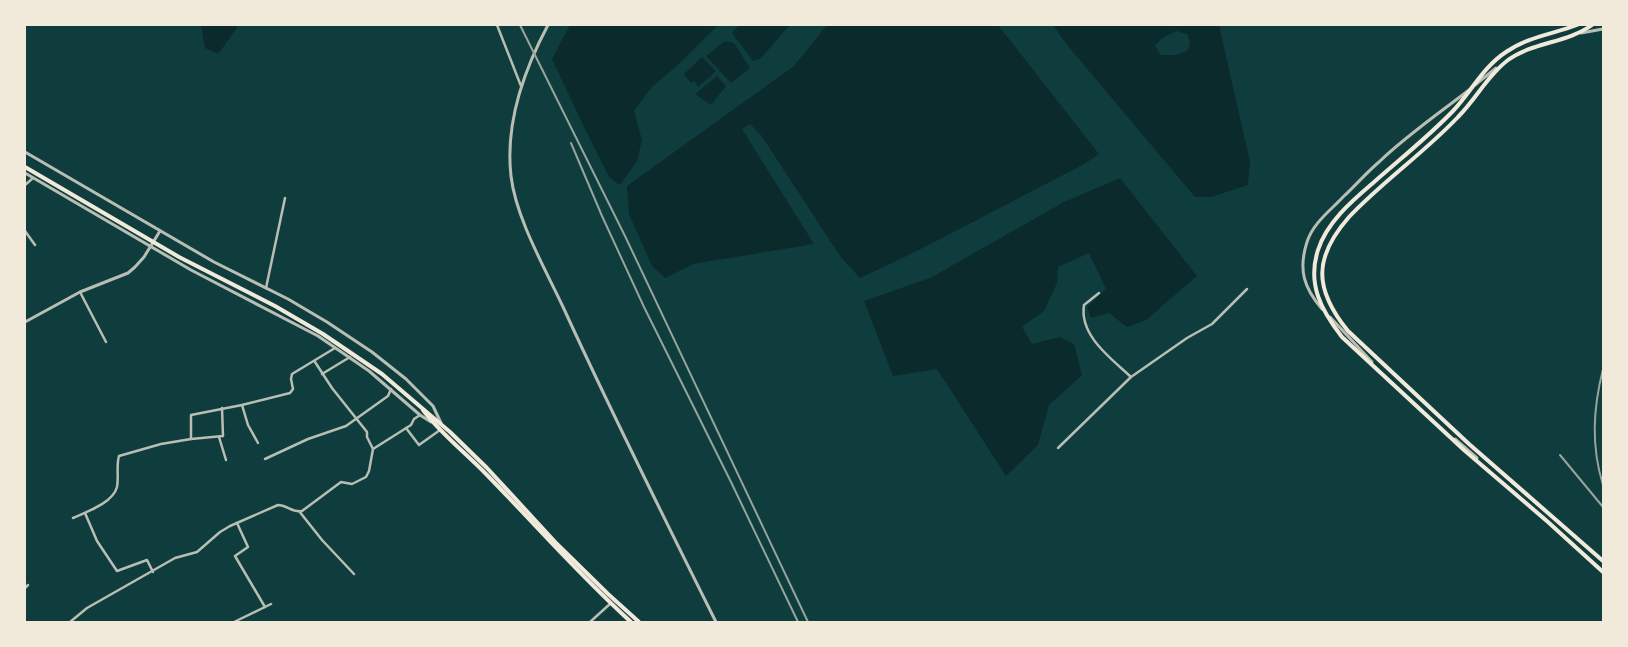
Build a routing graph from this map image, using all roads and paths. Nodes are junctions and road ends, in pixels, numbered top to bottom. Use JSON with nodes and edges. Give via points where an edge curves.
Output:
{"nodes":[{"id":1,"x":497,"y":25,"type":"edge"},
{"id":2,"x":548,"y":25,"type":"edge"},
{"id":3,"x":1577,"y":25,"type":"edge"},
{"id":4,"x":1592,"y":25,"type":"edge"},
{"id":5,"x":1603,"y":29,"type":"edge"},
{"id":6,"x":521,"y":86,"type":"junction"},
{"id":7,"x":25,"y":152,"type":"edge"},
{"id":8,"x":25,"y":167,"type":"edge"},
{"id":9,"x":25,"y":173,"type":"edge"},
{"id":10,"x":33,"y":178,"type":"junction"},
{"id":11,"x":25,"y":185,"type":"edge"},
{"id":12,"x":285,"y":198,"type":"dead end"},
{"id":13,"x":160,"y":231,"type":"junction"},
{"id":14,"x":25,"y":232,"type":"edge"},
{"id":15,"x":35,"y":245,"type":"dead end"},
{"id":16,"x":151,"y":247,"type":"junction"},
{"id":17,"x":266,"y":288,"type":"junction"},
{"id":18,"x":1247,"y":289,"type":"dead end"},
{"id":19,"x":80,"y":292,"type":"junction"},
{"id":20,"x":1099,"y":293,"type":"dead end"},
{"id":21,"x":25,"y":322,"type":"edge"},
{"id":22,"x":106,"y":342,"type":"dead end"},
{"id":23,"x":337,"y":348,"type":"junction"},
{"id":24,"x":350,"y":357,"type":"junction"},
{"id":25,"x":315,"y":362,"type":"junction"},
{"id":26,"x":322,"y":374,"type":"junction"},
{"id":27,"x":1131,"y":377,"type":"junction"},
{"id":28,"x":391,"y":389,"type":"junction"},
{"id":29,"x":418,"y":404,"type":"junction"},
{"id":30,"x":242,"y":405,"type":"junction"},
{"id":31,"x":222,"y":408,"type":"junction"},
{"id":32,"x":420,"y":415,"type":"junction"},
{"id":33,"x":356,"y":418,"type":"junction"},
{"id":34,"x":432,"y":422,"type":"junction"},
{"id":35,"x":440,"y":423,"type":"junction"},
{"id":36,"x":406,"y":428,"type":"junction"},
{"id":37,"x":440,"y":430,"type":"junction"},
{"id":38,"x":219,"y":436,"type":"junction"},
{"id":39,"x":191,"y":439,"type":"junction"},
{"id":40,"x":258,"y":444,"type":"dead end"},
{"id":41,"x":1058,"y":448,"type":"dead end"},
{"id":42,"x":374,"y":449,"type":"junction"},
{"id":43,"x":265,"y":459,"type":"dead end"},
{"id":44,"x":226,"y":460,"type":"dead end"},
{"id":45,"x":299,"y":512,"type":"junction"},
{"id":46,"x":85,"y":513,"type":"junction"},
{"id":47,"x":73,"y":518,"type":"dead end"},
{"id":48,"x":237,"y":523,"type":"junction"},
{"id":49,"x":1603,"y":561,"type":"edge"},
{"id":50,"x":153,"y":572,"type":"junction"},
{"id":51,"x":1603,"y":572,"type":"edge"},
{"id":52,"x":354,"y":574,"type":"dead end"},
{"id":53,"x":611,"y":603,"type":"junction"},
{"id":54,"x":271,"y":604,"type":"dead end"},
{"id":55,"x":265,"y":607,"type":"junction"},
{"id":56,"x":70,"y":622,"type":"edge"},
{"id":57,"x":234,"y":622,"type":"edge"},
{"id":58,"x":590,"y":622,"type":"edge"},
{"id":59,"x":631,"y":622,"type":"edge"},
{"id":60,"x":639,"y":622,"type":"edge"},
{"id":61,"x":716,"y":622,"type":"edge"}],
"edges":[{"from":1,"to":6,"type":"street"},
{"from":2,"to":6,"type":"street"},
{"from":3,"to":51,"type":"main road","via":[[1519,44],[1490,65],[1454,110],[1334,222],[1318,249],[1315,282],[1322,307],[1342,337]]},
{"from":4,"to":49,"type":"main road","via":[[1581,32],[1523,51],[1496,71],[1460,116],[1359,206],[1340,227],[1326,252],[1322,274],[1329,304],[1348,331],[1469,444]]},
{"from":5,"to":51,"type":"street","via":[[1532,47],[1505,59],[1407,138],[1379,161],[1316,224],[1307,241],[1304,273],[1311,296],[1369,360]]},
{"from":6,"to":61,"type":"street","via":[[510,146],[511,174],[518,208]]},
{"from":7,"to":13,"type":"street"},
{"from":8,"to":29,"type":"main road","via":[[323,334],[382,374]]},
{"from":9,"to":10,"type":"street"},
{"from":10,"to":11,"type":"street"},
{"from":10,"to":16,"type":"street"},
{"from":12,"to":17,"type":"street"},
{"from":13,"to":16,"type":"street"},
{"from":13,"to":17,"type":"street"},
{"from":14,"to":15,"type":"street"},
{"from":16,"to":19,"type":"street","via":[[128,273]]},
{"from":16,"to":23,"type":"street"},
{"from":17,"to":35,"type":"street","via":[[327,322],[383,360],[428,400]]},
{"from":18,"to":27,"type":"street","via":[[1212,324]]},
{"from":19,"to":21,"type":"street"},
{"from":19,"to":22,"type":"street"},
{"from":20,"to":27,"type":"street","via":[[1084,305],[1090,334]]},
{"from":23,"to":24,"type":"street"},
{"from":23,"to":25,"type":"street"},
{"from":24,"to":26,"type":"street"},
{"from":24,"to":28,"type":"street"},
{"from":25,"to":26,"type":"street"},
{"from":25,"to":30,"type":"street","via":[[292,374],[292,392]]},
{"from":26,"to":33,"type":"street"},
{"from":27,"to":41,"type":"street"},
{"from":28,"to":32,"type":"street"},
{"from":28,"to":33,"type":"street","via":[[388,396]]},
{"from":29,"to":34,"type":"main road"},
{"from":29,"to":35,"type":"main road"},
{"from":30,"to":31,"type":"street"},
{"from":30,"to":40,"type":"street"},
{"from":31,"to":38,"type":"street","via":[[223,436]]},
{"from":31,"to":39,"type":"street","via":[[191,415]]},
{"from":32,"to":34,"type":"street"},
{"from":32,"to":36,"type":"street"},
{"from":33,"to":42,"type":"street","via":[[367,431]]},
{"from":33,"to":43,"type":"street","via":[[341,428]]},
{"from":34,"to":37,"type":"main road"},
{"from":35,"to":60,"type":"main road","via":[[487,468],[557,544]]},
{"from":36,"to":37,"type":"street","via":[[419,445]]},
{"from":36,"to":42,"type":"street"},
{"from":37,"to":53,"type":"main road"},
{"from":38,"to":39,"type":"street"},
{"from":38,"to":44,"type":"street"},
{"from":39,"to":46,"type":"street","via":[[119,456],[114,494]]},
{"from":42,"to":45,"type":"street","via":[[366,477],[352,484],[341,482]]},
{"from":45,"to":48,"type":"street","via":[[278,505]]},
{"from":45,"to":52,"type":"street"},
{"from":46,"to":47,"type":"street"},
{"from":46,"to":50,"type":"street","via":[[97,541],[117,571],[147,560]]},
{"from":48,"to":50,"type":"street","via":[[220,532],[194,554],[178,557]]},
{"from":48,"to":55,"type":"street","via":[[248,547],[235,556]]},
{"from":50,"to":56,"type":"street","via":[[87,608]]},
{"from":53,"to":58,"type":"street"},
{"from":53,"to":59,"type":"main road"},
{"from":54,"to":55,"type":"street"},
{"from":55,"to":57,"type":"street"}]}
